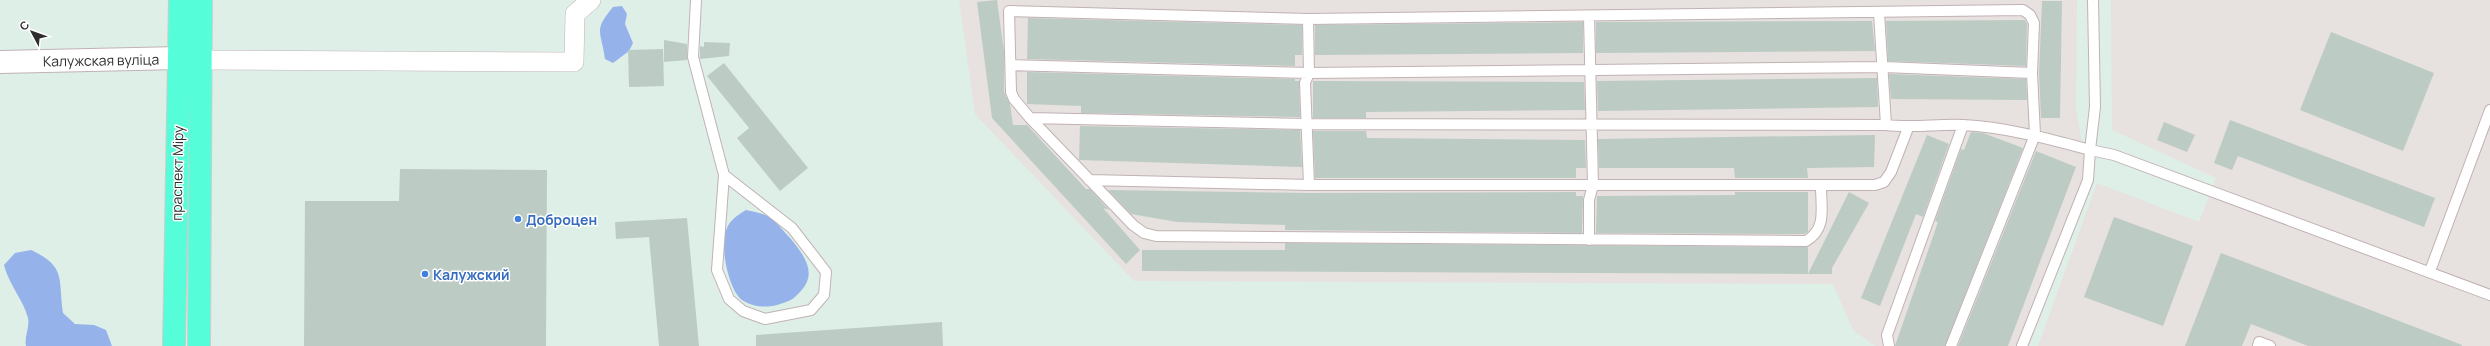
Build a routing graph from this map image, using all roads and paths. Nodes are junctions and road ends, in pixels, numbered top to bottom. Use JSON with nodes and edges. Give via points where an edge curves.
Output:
{"nodes":[{"id":1,"x":180,"y":0,"type":"edge"},
{"id":2,"x":201,"y":0,"type":"edge"},
{"id":3,"x":591,"y":0,"type":"edge"},
{"id":4,"x":696,"y":0,"type":"edge"},
{"id":5,"x":2093,"y":0,"type":"edge"},
{"id":6,"x":1879,"y":13,"type":"junction"},
{"id":7,"x":1589,"y":17,"type":"junction"},
{"id":8,"x":1308,"y":19,"type":"junction"},
{"id":9,"x":190,"y":59,"type":"junction"},
{"id":10,"x":0,"y":62,"type":"edge"},
{"id":11,"x":1011,"y":65,"type":"junction"},
{"id":12,"x":1884,"y":67,"type":"junction"},
{"id":13,"x":1590,"y":72,"type":"junction"},
{"id":14,"x":1309,"y":73,"type":"junction"},
{"id":15,"x":2032,"y":73,"type":"junction"},
{"id":16,"x":2490,"y":110,"type":"edge"},
{"id":17,"x":1030,"y":118,"type":"junction"},
{"id":18,"x":1306,"y":124,"type":"junction"},
{"id":19,"x":1593,"y":125,"type":"junction"},
{"id":20,"x":1886,"y":125,"type":"junction"},
{"id":21,"x":1963,"y":125,"type":"junction"},
{"id":22,"x":1908,"y":128,"type":"junction"},
{"id":23,"x":2035,"y":135,"type":"junction"},
{"id":24,"x":2090,"y":150,"type":"junction"},
{"id":25,"x":724,"y":175,"type":"junction"},
{"id":26,"x":1089,"y":180,"type":"junction"},
{"id":27,"x":1309,"y":185,"type":"junction"},
{"id":28,"x":1593,"y":185,"type":"junction"},
{"id":29,"x":1821,"y":186,"type":"junction"},
{"id":30,"x":1589,"y":240,"type":"junction"},
{"id":31,"x":2430,"y":271,"type":"junction"},
{"id":32,"x":2490,"y":295,"type":"edge"},
{"id":33,"x":174,"y":346,"type":"edge"},
{"id":34,"x":199,"y":346,"type":"edge"},
{"id":35,"x":1888,"y":346,"type":"edge"},
{"id":36,"x":1951,"y":346,"type":"edge"},
{"id":37,"x":2022,"y":346,"type":"edge"},
{"id":38,"x":2258,"y":346,"type":"edge"},
{"id":39,"x":2270,"y":346,"type":"edge"}],
"edges":[{"from":1,"to":9,"type":"main road","name":"праспект Міру"},
{"from":2,"to":9,"type":"main road","name":"праспект Міру"},
{"from":3,"to":9,"type":"street","via":[[575,14],[574,62]]},
{"from":4,"to":25,"type":"lane","via":[[694,57]]},
{"from":5,"to":24,"type":"lane","via":[[2096,107]]},
{"from":6,"to":7,"type":"lane"},
{"from":6,"to":12,"type":"lane"},
{"from":6,"to":15,"type":"lane","via":[[2023,10],[2030,15],[2034,23]]},
{"from":7,"to":8,"type":"lane"},
{"from":7,"to":13,"type":"lane"},
{"from":8,"to":11,"type":"lane","via":[[1009,11]]},
{"from":8,"to":14,"type":"lane"},
{"from":9,"to":10,"type":"street","name":"Калужская вуліца"},
{"from":9,"to":33,"type":"main road","name":"праспект Міру"},
{"from":9,"to":34,"type":"main road","name":"праспект Міру"},
{"from":11,"to":14,"type":"lane"},
{"from":11,"to":17,"type":"lane","via":[[1011,92]]},
{"from":12,"to":13,"type":"lane"},
{"from":12,"to":15,"type":"lane"},
{"from":12,"to":20,"type":"lane"},
{"from":13,"to":14,"type":"lane"},
{"from":13,"to":19,"type":"lane"},
{"from":14,"to":18,"type":"lane","via":[[1305,83]]},
{"from":15,"to":23,"type":"lane"},
{"from":16,"to":31,"type":"lane"},
{"from":17,"to":18,"type":"lane"},
{"from":17,"to":26,"type":"lane"},
{"from":18,"to":19,"type":"lane"},
{"from":18,"to":27,"type":"lane"},
{"from":19,"to":20,"type":"lane"},
{"from":19,"to":28,"type":"lane"},
{"from":20,"to":22,"type":"lane"},
{"from":21,"to":22,"type":"lane"},
{"from":21,"to":23,"type":"lane"},
{"from":21,"to":35,"type":"lane","via":[[1887,335]]},
{"from":22,"to":29,"type":"lane","via":[[1891,172],[1884,182],[1875,185]]},
{"from":23,"to":24,"type":"lane"},
{"from":23,"to":36,"type":"lane"},
{"from":24,"to":31,"type":"lane","via":[[2114,155]]},
{"from":24,"to":37,"type":"lane","via":[[2088,180]]},
{"from":25,"to":25,"type":"lane","via":[[717,270],[729,299],[743,311],[765,319],[811,310],[824,294],[826,272],[792,228]]},
{"from":26,"to":27,"type":"lane"},
{"from":26,"to":30,"type":"lane","via":[[1133,225],[1144,233],[1156,236]]},
{"from":27,"to":28,"type":"lane"},
{"from":28,"to":29,"type":"lane"},
{"from":28,"to":30,"type":"lane","via":[[1589,200]]},
{"from":29,"to":30,"type":"lane","via":[[1820,226],[1815,236],[1806,241]]},
{"from":31,"to":32,"type":"lane"},
{"from":38,"to":39,"type":"lane","via":[[2259,342]]}]}
